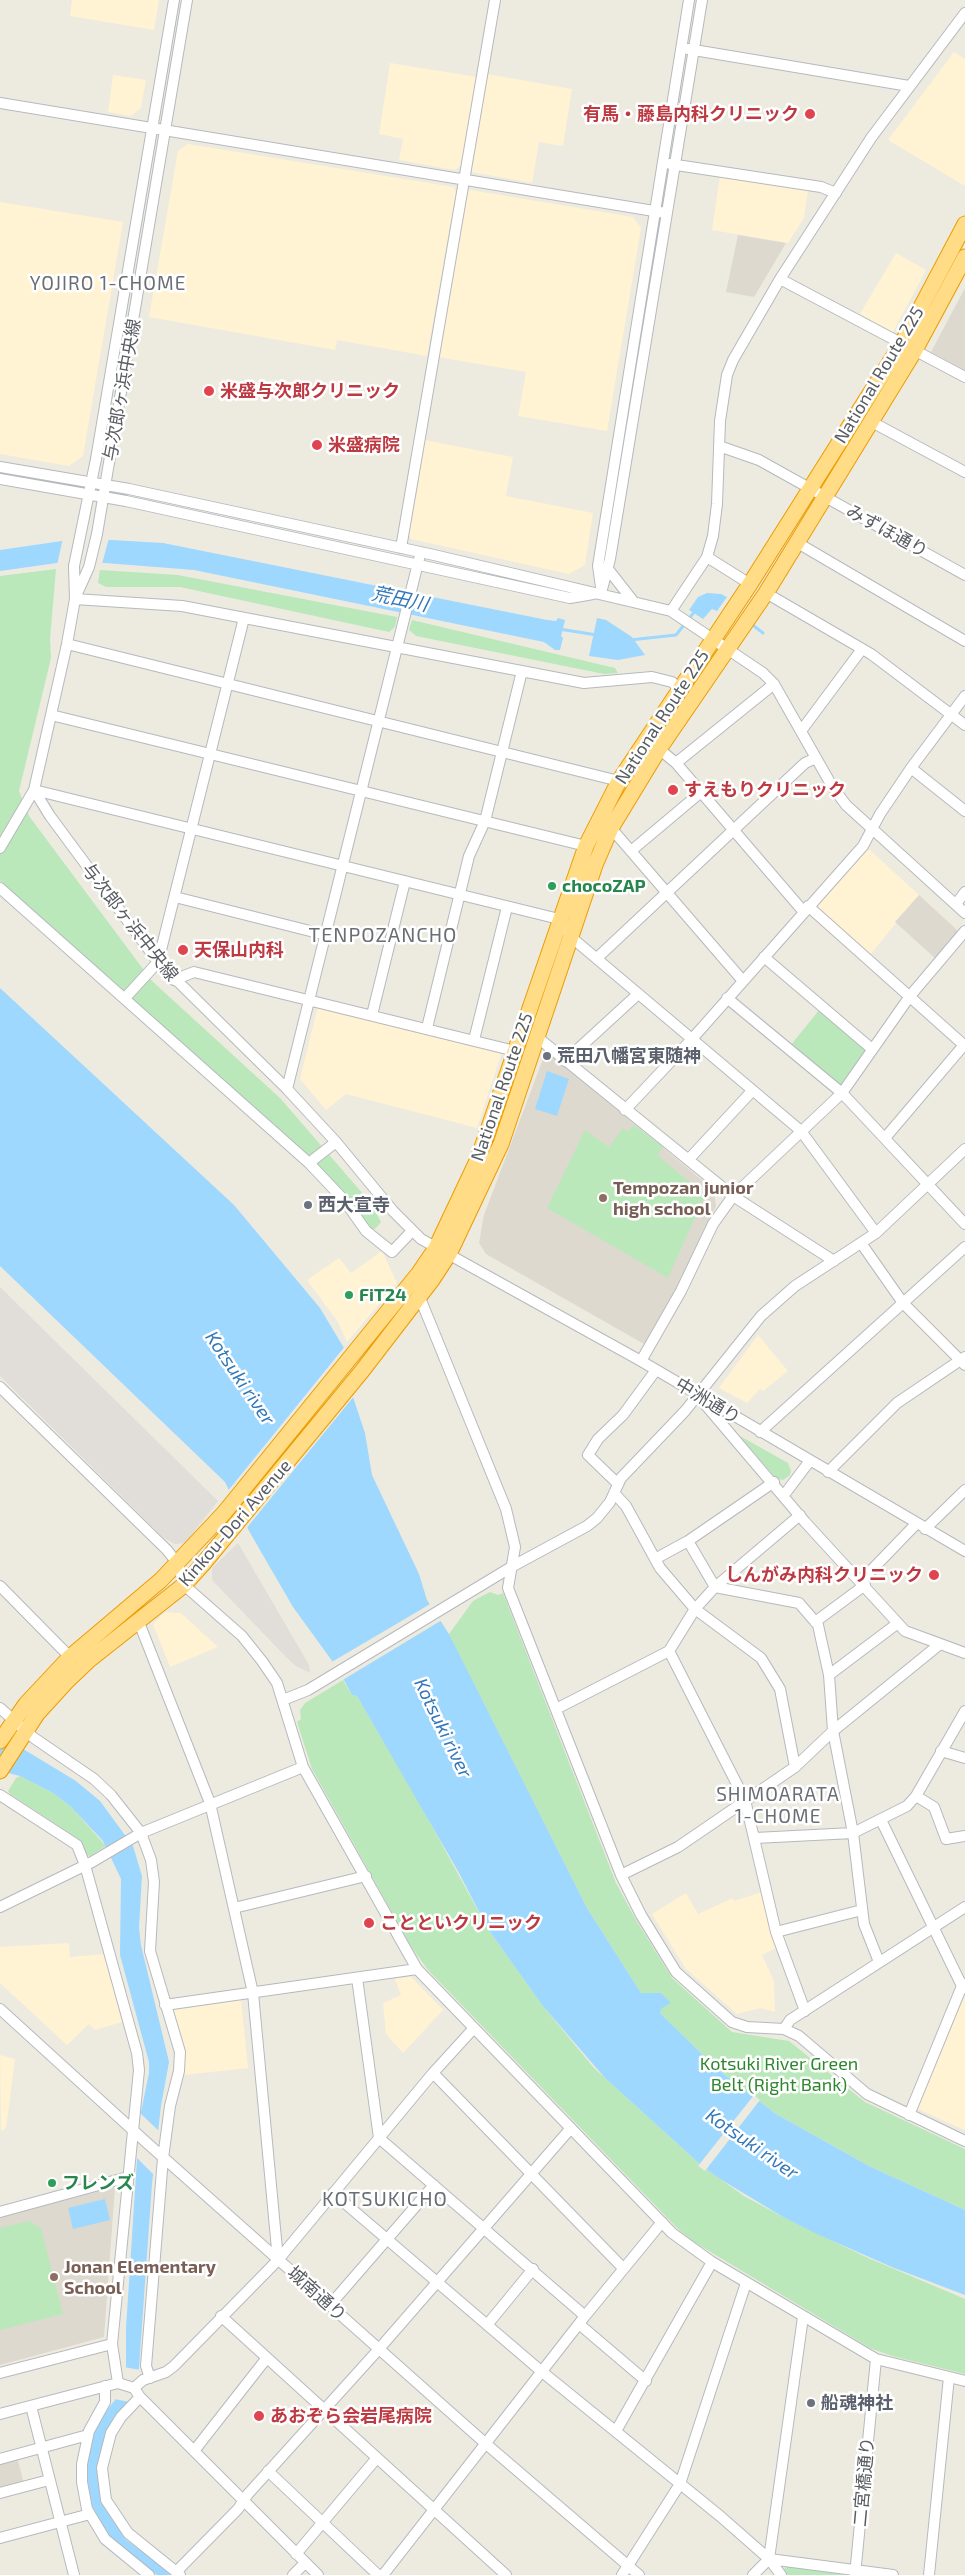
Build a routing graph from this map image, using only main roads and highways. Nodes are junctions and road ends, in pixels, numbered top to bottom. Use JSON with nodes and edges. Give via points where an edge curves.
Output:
{"nodes":[{"id":1,"x":965,"y":224,"type":"edge"},
{"id":2,"x":965,"y":257,"type":"edge"},
{"id":3,"x":908,"y":347,"type":"junction"},
{"id":4,"x":442,"y":1251,"type":"junction"},
{"id":5,"x":13,"y":1732,"type":"edge"},
{"id":6,"x":0,"y":1771,"type":"edge"}],
"edges":[{"from":1,"to":3,"type":"highway","name":"National Route 225"},
{"from":2,"to":3,"type":"highway","name":"National Route 225"},
{"from":3,"to":4,"type":"highway","name":"National Route 225","via":[[870,421],[764,596],[659,749],[611,828],[594,866],[501,1144]]},
{"from":3,"to":4,"type":"highway","name":"National Route 225","via":[[810,488],[723,627],[708,636],[680,689],[619,781],[586,846],[478,1159]]},
{"from":4,"to":5,"type":"highway","name":"Kinkou-Dori Avenue","via":[[419,1273],[224,1513],[178,1564],[70,1657]]},
{"from":4,"to":5,"type":"highway","name":"Kinkou-Dori Avenue","via":[[420,1298],[184,1585],[67,1681]]},
{"from":5,"to":6,"type":"highway","name":"Kinkou-Dori Avenue"}]}
